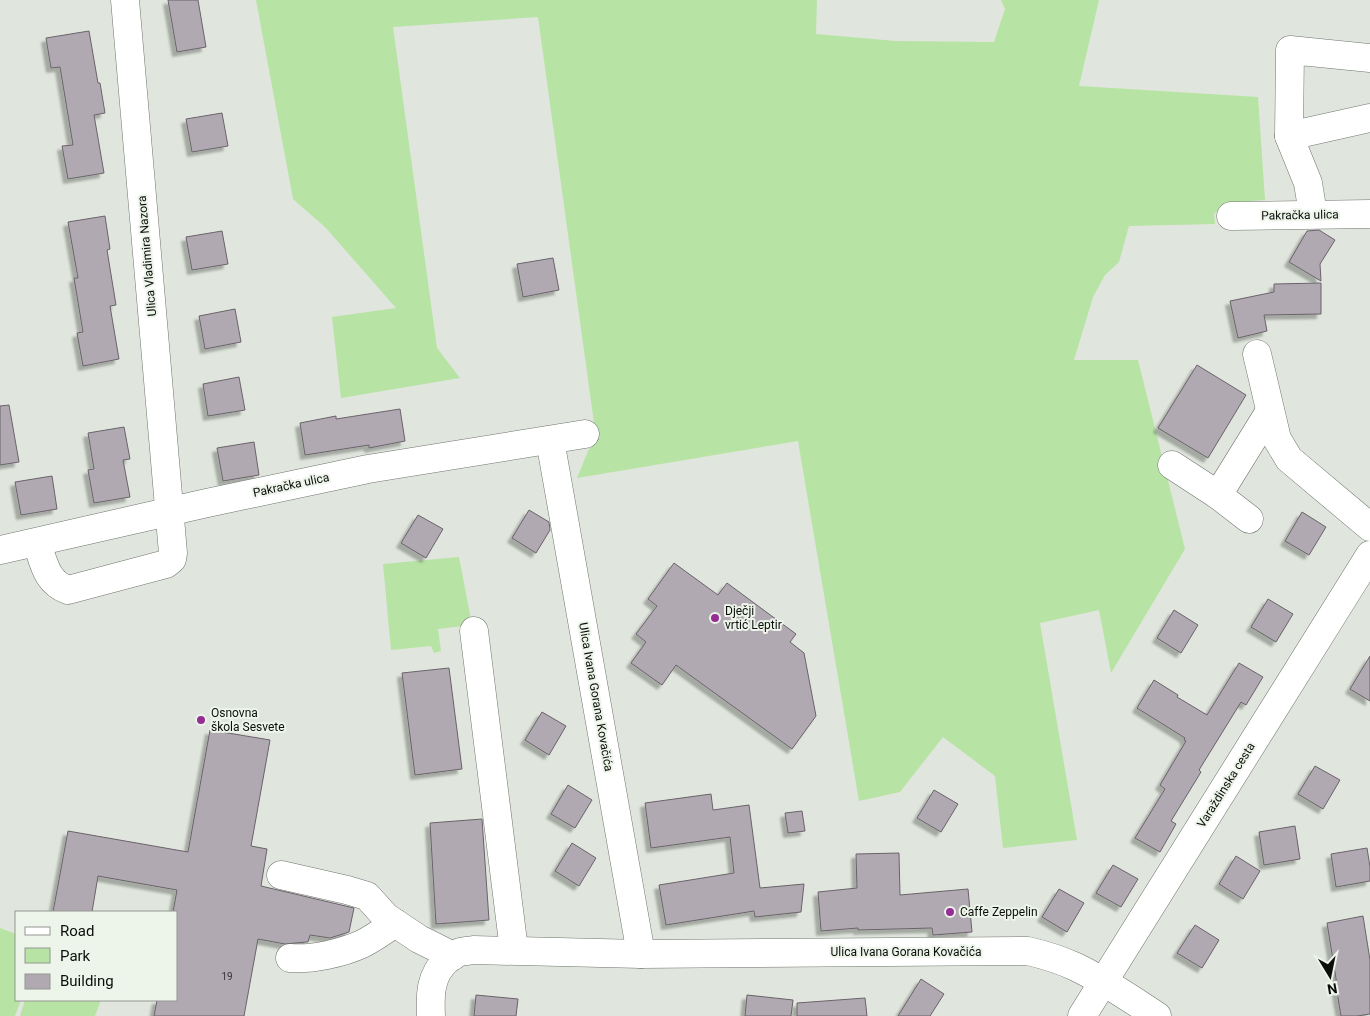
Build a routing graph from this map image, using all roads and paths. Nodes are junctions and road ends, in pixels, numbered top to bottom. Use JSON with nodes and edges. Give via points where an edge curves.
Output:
{"nodes":[{"id":1,"x":125,"y":0,"type":"edge"},
{"id":2,"x":1370,"y":58,"type":"edge"},
{"id":3,"x":1370,"y":118,"type":"edge"},
{"id":4,"x":1289,"y":136,"type":"junction"},
{"id":5,"x":1313,"y":214,"type":"junction"},
{"id":6,"x":1370,"y":214,"type":"edge"},
{"id":7,"x":1230,"y":216,"type":"dead end"},
{"id":8,"x":1257,"y":354,"type":"dead end"},
{"id":9,"x":1270,"y":411,"type":"junction"},
{"id":10,"x":585,"y":434,"type":"dead end"},
{"id":11,"x":550,"y":440,"type":"junction"},
{"id":12,"x":1172,"y":465,"type":"dead end"},
{"id":13,"x":1218,"y":495,"type":"junction"},
{"id":14,"x":170,"y":512,"type":"junction"},
{"id":15,"x":1249,"y":519,"type":"dead end"},
{"id":16,"x":1370,"y":526,"type":"edge"},
{"id":17,"x":38,"y":543,"type":"junction"},
{"id":18,"x":0,"y":550,"type":"edge"},
{"id":19,"x":1370,"y":555,"type":"edge"},
{"id":20,"x":474,"y":631,"type":"dead end"},
{"id":21,"x":281,"y":875,"type":"dead end"},
{"id":22,"x":396,"y":924,"type":"junction"},
{"id":23,"x":514,"y":950,"type":"junction"},
{"id":24,"x":641,"y":954,"type":"junction"},
{"id":25,"x":452,"y":956,"type":"junction"},
{"id":26,"x":290,"y":958,"type":"dead end"},
{"id":27,"x":1103,"y":982,"type":"junction"},
{"id":28,"x":431,"y":1016,"type":"edge"},
{"id":29,"x":1082,"y":1016,"type":"edge"},
{"id":30,"x":1158,"y":1016,"type":"edge"}],
"edges":[{"from":1,"to":14,"type":"street","name":"Ulica Vladimira Nazora"},
{"from":2,"to":4,"type":"street","via":[[1290,50]]},
{"from":3,"to":4,"type":"street"},
{"from":4,"to":5,"type":"street","via":[[1308,182]]},
{"from":5,"to":6,"type":"street","name":"Pakračka ulica"},
{"from":5,"to":7,"type":"street","name":"Pakračka ulica"},
{"from":8,"to":9,"type":"street"},
{"from":9,"to":13,"type":"street"},
{"from":9,"to":16,"type":"street","via":[[1277,439],[1289,459]]},
{"from":10,"to":11,"type":"street","name":"Pakračka ulica"},
{"from":11,"to":14,"type":"street","name":"Pakračka ulica","via":[[368,469]]},
{"from":11,"to":24,"type":"street","name":"Ulica Ivana Gorana Kovačića"},
{"from":12,"to":13,"type":"street"},
{"from":13,"to":15,"type":"street"},
{"from":14,"to":17,"type":"street","name":"Pakračka ulica"},
{"from":14,"to":17,"type":"street","name":"Ulica Vladimira Nazora","via":[[173,553],[166,564],[76,589],[68,590],[54,582],[46,570]]},
{"from":17,"to":18,"type":"street","name":"Pakračka ulica"},
{"from":19,"to":27,"type":"street","name":"Varaždinska cesta"},
{"from":20,"to":23,"type":"street"},
{"from":21,"to":22,"type":"street","via":[[367,896]]},
{"from":22,"to":25,"type":"street"},
{"from":22,"to":26,"type":"street","via":[[362,944],[340,952],[303,959]]},
{"from":23,"to":24,"type":"street","name":"Ulica Ivana Gorana Kovačića"},
{"from":23,"to":25,"type":"street","name":"Ulica Ivana Gorana Kovačića","via":[[473,950]]},
{"from":24,"to":27,"type":"street","name":"Ulica Ivana Gorana Kovačića","via":[[1028,951],[1052,957]]},
{"from":25,"to":28,"type":"street","via":[[433,978]]},
{"from":27,"to":29,"type":"street","name":"Varaždinska cesta"},
{"from":27,"to":30,"type":"street","name":"Ulica Ivana Gorana Kovačića"}]}
